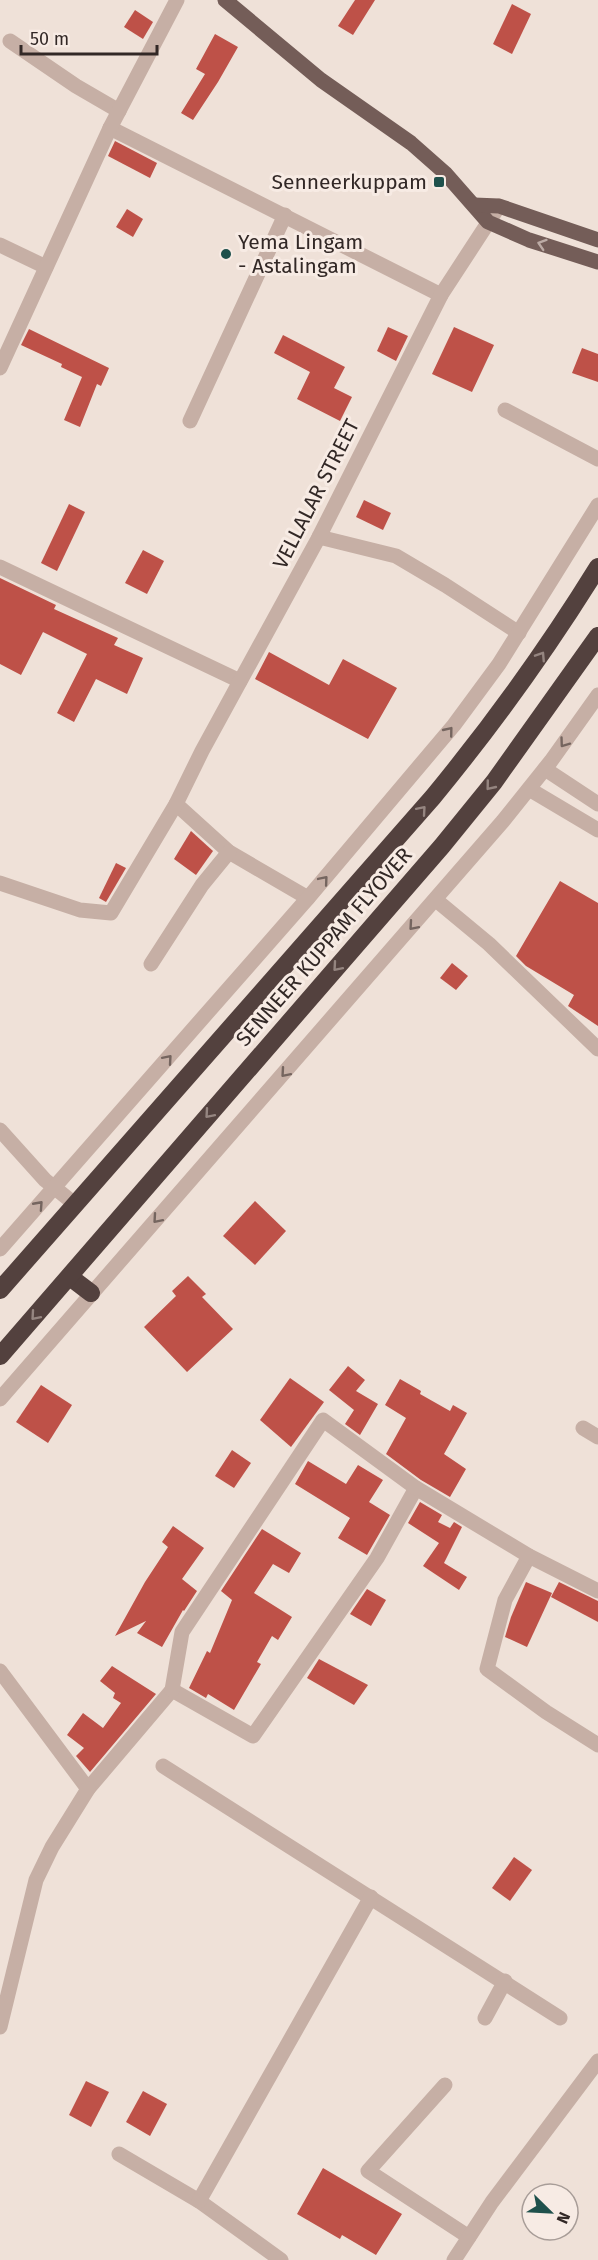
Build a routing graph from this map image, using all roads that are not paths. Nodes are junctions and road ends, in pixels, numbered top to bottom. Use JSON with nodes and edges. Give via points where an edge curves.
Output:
{"nodes":[{"id":1,"x":177,"y":0,"type":"edge"},
{"id":2,"x":225,"y":0,"type":"edge"},
{"id":3,"x":10,"y":41,"type":"dead end"},
{"id":4,"x":119,"y":111,"type":"junction"},
{"id":5,"x":110,"y":128,"type":"junction"},
{"id":6,"x":474,"y":205,"type":"junction"},
{"id":7,"x":499,"y":206,"type":"junction"},
{"id":8,"x":285,"y":215,"type":"junction"},
{"id":9,"x":488,"y":222,"type":"junction"},
{"id":10,"x":598,"y":240,"type":"edge"},
{"id":11,"x":0,"y":245,"type":"edge"},
{"id":12,"x":598,"y":262,"type":"edge"},
{"id":13,"x":46,"y":267,"type":"junction"},
{"id":14,"x":441,"y":295,"type":"junction"},
{"id":15,"x":0,"y":368,"type":"edge"},
{"id":16,"x":505,"y":410,"type":"dead end"},
{"id":17,"x":190,"y":421,"type":"dead end"},
{"id":18,"x":598,"y":459,"type":"edge"},
{"id":19,"x":598,"y":505,"type":"edge"},
{"id":20,"x":319,"y":537,"type":"junction"},
{"id":21,"x":0,"y":567,"type":"edge"},
{"id":22,"x":598,"y":567,"type":"edge"},
{"id":23,"x":519,"y":633,"type":"junction"},
{"id":24,"x":598,"y":636,"type":"edge"},
{"id":25,"x":240,"y":681,"type":"junction"},
{"id":26,"x":598,"y":695,"type":"edge"},
{"id":27,"x":544,"y":769,"type":"junction"},
{"id":28,"x":529,"y":789,"type":"junction"},
{"id":29,"x":176,"y":804,"type":"junction"},
{"id":30,"x":598,"y":804,"type":"edge"},
{"id":31,"x":598,"y":830,"type":"edge"},
{"id":32,"x":230,"y":852,"type":"junction"},
{"id":33,"x":0,"y":883,"type":"edge"},
{"id":34,"x":308,"y":898,"type":"junction"},
{"id":35,"x":436,"y":900,"type":"junction"},
{"id":36,"x":151,"y":964,"type":"dead end"},
{"id":37,"x":598,"y":1049,"type":"edge"},
{"id":38,"x":0,"y":1130,"type":"edge"},
{"id":39,"x":55,"y":1187,"type":"junction"},
{"id":40,"x":76,"y":1204,"type":"junction"},
{"id":41,"x":0,"y":1249,"type":"edge"},
{"id":42,"x":70,"y":1277,"type":"junction"},
{"id":43,"x":0,"y":1290,"type":"edge"},
{"id":44,"x":92,"y":1293,"type":"junction"},
{"id":45,"x":0,"y":1356,"type":"edge"},
{"id":46,"x":0,"y":1400,"type":"edge"},
{"id":47,"x":584,"y":1428,"type":"dead end"},
{"id":48,"x":598,"y":1437,"type":"edge"},
{"id":49,"x":416,"y":1488,"type":"junction"},
{"id":50,"x":529,"y":1557,"type":"junction"},
{"id":51,"x":598,"y":1591,"type":"edge"},
{"id":52,"x":0,"y":1671,"type":"edge"},
{"id":53,"x":172,"y":1690,"type":"junction"},
{"id":54,"x":598,"y":1745,"type":"edge"},
{"id":55,"x":163,"y":1766,"type":"dead end"},
{"id":56,"x":88,"y":1789,"type":"junction"},
{"id":57,"x":371,"y":1897,"type":"junction"},
{"id":58,"x":505,"y":1982,"type":"junction"},
{"id":59,"x":485,"y":2018,"type":"dead end"},
{"id":60,"x":560,"y":2018,"type":"dead end"},
{"id":61,"x":0,"y":2027,"type":"edge"},
{"id":62,"x":598,"y":2061,"type":"edge"},
{"id":63,"x":445,"y":2085,"type":"dead end"},
{"id":64,"x":119,"y":2154,"type":"dead end"},
{"id":65,"x":199,"y":2201,"type":"junction"},
{"id":66,"x":469,"y":2237,"type":"junction"},
{"id":67,"x":281,"y":2260,"type":"edge"},
{"id":68,"x":454,"y":2260,"type":"edge"}],
"edges":[{"from":1,"to":4,"type":"street"},
{"from":2,"to":6,"type":"main road","via":[[321,80],[411,143],[445,172]]},
{"from":3,"to":4,"type":"street"},
{"from":4,"to":5,"type":"street"},
{"from":5,"to":8,"type":"street"},
{"from":5,"to":13,"type":"street"},
{"from":6,"to":7,"type":"main road"},
{"from":6,"to":9,"type":"main road"},
{"from":7,"to":9,"type":"street","name":"VELLALAR STREET"},
{"from":7,"to":10,"type":"main road"},
{"from":8,"to":14,"type":"street"},
{"from":8,"to":17,"type":"street"},
{"from":12,"to":9,"type":"main road","one_way":true},
{"from":9,"to":14,"type":"street","name":"VELLALAR STREET"},
{"from":11,"to":13,"type":"street"},
{"from":13,"to":15,"type":"street"},
{"from":14,"to":20,"type":"street","name":"VELLALAR STREET"},
{"from":16,"to":18,"type":"street"},
{"from":19,"to":23,"type":"street"},
{"from":20,"to":23,"type":"street","via":[[396,556]]},
{"from":20,"to":25,"type":"street","name":"VELLALAR STREET"},
{"from":21,"to":25,"type":"street"},
{"from":40,"to":22,"type":"highway","name":"SENNEER KUPPAM FLYOVER","one_way":true,"via":[[469,754],[532,669]]},
{"from":34,"to":23,"type":"street","one_way":true,"via":[[454,725]]},
{"from":24,"to":42,"type":"highway","name":"SENNEER KUPPAM FLYOVER","one_way":true,"via":[[494,782],[442,846]]},
{"from":25,"to":29,"type":"street","name":"VELLALAR STREET"},
{"from":26,"to":27,"type":"street","one_way":true},
{"from":27,"to":28,"type":"street"},
{"from":27,"to":30,"type":"street"},
{"from":28,"to":31,"type":"street"},
{"from":28,"to":35,"type":"street"},
{"from":29,"to":32,"type":"street"},
{"from":29,"to":33,"type":"street","name":"VELLALAR STREET","via":[[111,913],[80,910]]},
{"from":32,"to":34,"type":"street"},
{"from":32,"to":36,"type":"street","via":[[202,885]]},
{"from":39,"to":34,"type":"street","one_way":true},
{"from":35,"to":37,"type":"street","via":[[489,944]]},
{"from":35,"to":44,"type":"street","one_way":true},
{"from":38,"to":39,"type":"street"},
{"from":39,"to":40,"type":"street"},
{"from":41,"to":39,"type":"street","one_way":true},
{"from":40,"to":43,"type":"highway","name":"SENNEER KUPPAM FLYOVER"},
{"from":42,"to":44,"type":"highway"},
{"from":42,"to":45,"type":"highway","name":"SENNEER KUPPAM FLYOVER","one_way":true},
{"from":44,"to":46,"type":"street"},
{"from":47,"to":48,"type":"street"},
{"from":49,"to":50,"type":"street"},
{"from":49,"to":53,"type":"street","via":[[377,1558],[253,1736]]},
{"from":49,"to":53,"type":"street","via":[[322,1420],[182,1632]]},
{"from":50,"to":51,"type":"street"},
{"from":50,"to":54,"type":"street","via":[[505,1600],[487,1669]]},
{"from":52,"to":56,"type":"street"},
{"from":53,"to":56,"type":"street"},
{"from":55,"to":57,"type":"street"},
{"from":56,"to":61,"type":"street","via":[[36,1880]]},
{"from":57,"to":58,"type":"street"},
{"from":57,"to":65,"type":"street"},
{"from":58,"to":59,"type":"street"},
{"from":58,"to":60,"type":"street"},
{"from":62,"to":66,"type":"street"},
{"from":63,"to":66,"type":"street","via":[[368,2171]]},
{"from":64,"to":65,"type":"street"},
{"from":65,"to":67,"type":"street"},
{"from":66,"to":68,"type":"street"}]}
